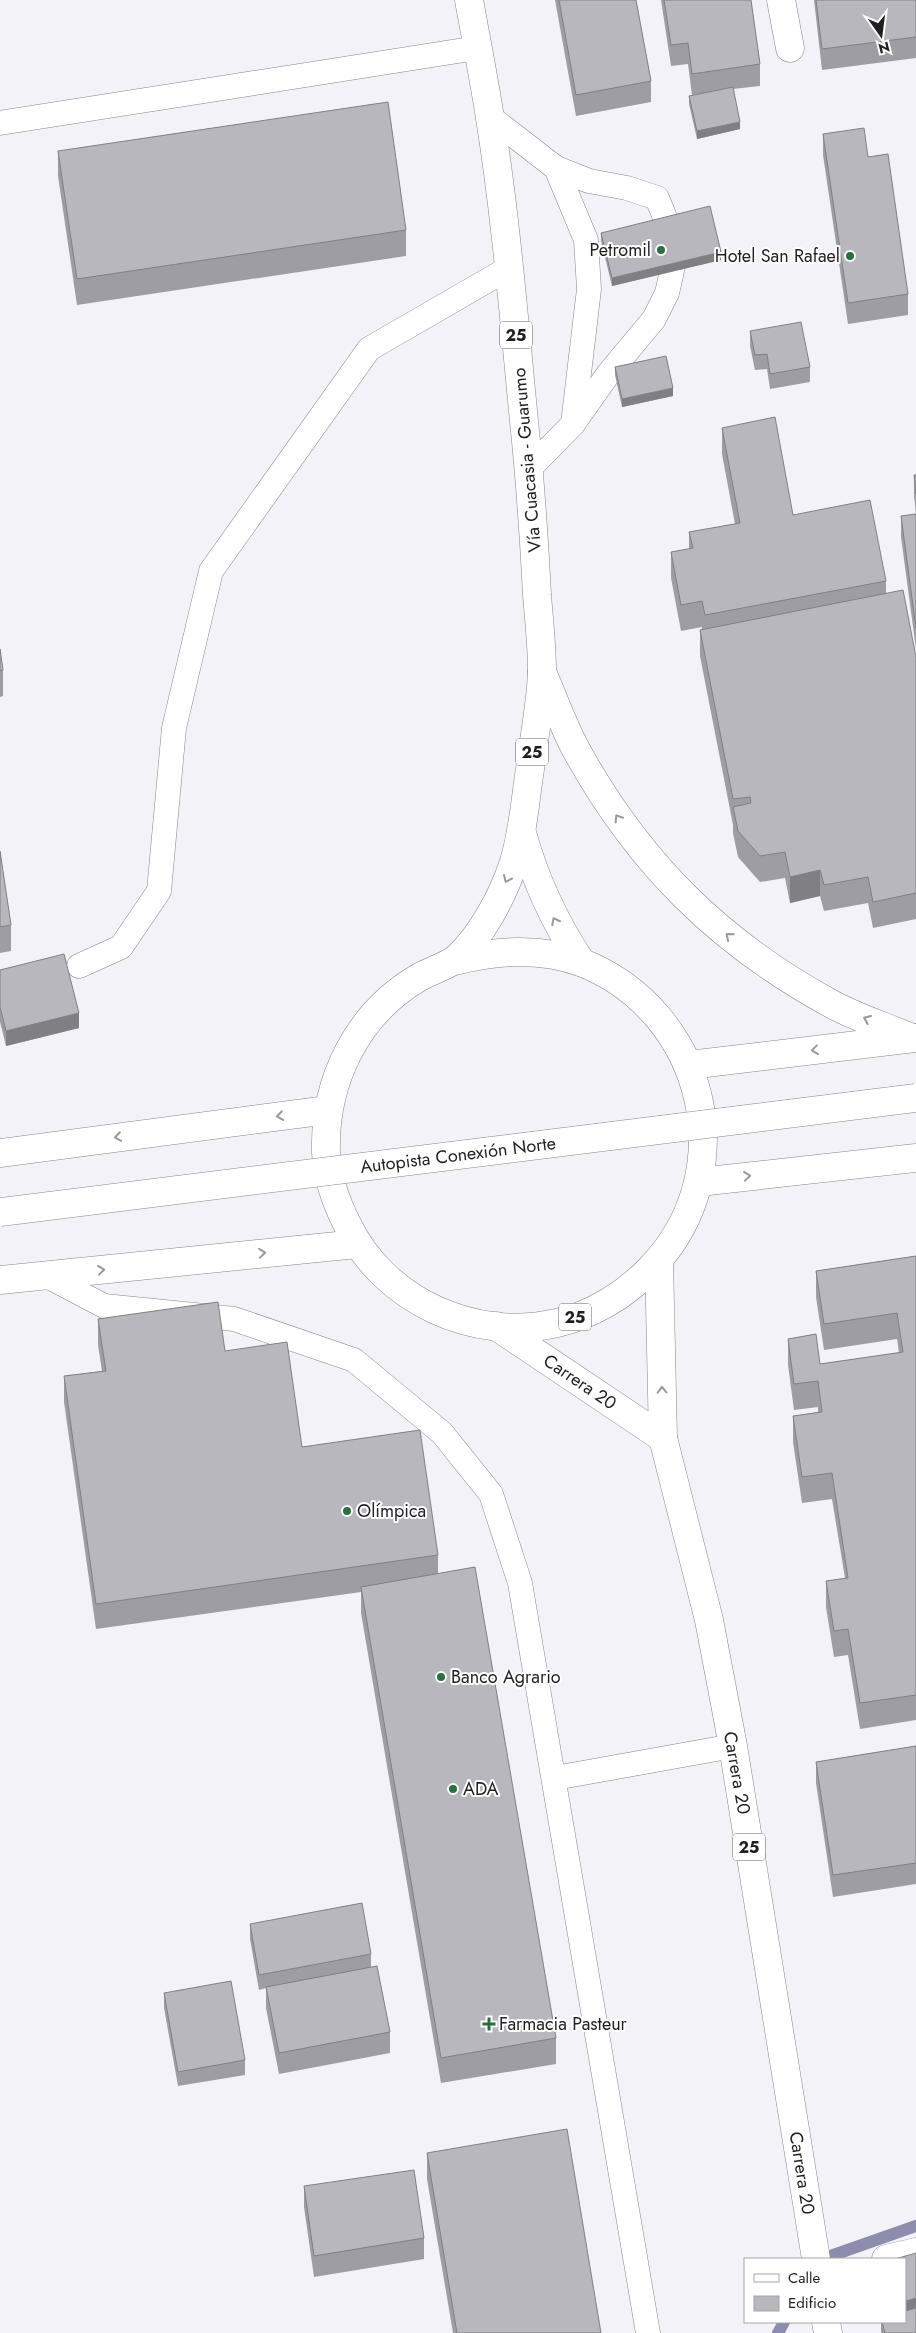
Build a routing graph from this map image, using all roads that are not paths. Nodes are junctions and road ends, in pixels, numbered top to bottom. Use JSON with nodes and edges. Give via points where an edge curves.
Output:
{"nodes":[{"id":1,"x":469,"y":0,"type":"edge"},
{"id":2,"x":781,"y":0,"type":"edge"},
{"id":3,"x":477,"y":48,"type":"junction"},
{"id":4,"x":790,"y":48,"type":"dead end"},
{"id":5,"x":490,"y":117,"type":"junction"},
{"id":6,"x":0,"y":123,"type":"edge"},
{"id":7,"x":556,"y":168,"type":"junction"},
{"id":8,"x":668,"y":225,"type":"edge"},
{"id":9,"x":510,"y":268,"type":"junction"},
{"id":10,"x":672,"y":271,"type":"edge"},
{"id":11,"x":573,"y":424,"type":"junction"},
{"id":12,"x":529,"y":469,"type":"junction"},
{"id":13,"x":542,"y":672,"type":"junction"},
{"id":14,"x":522,"y":832,"type":"junction"},
{"id":15,"x":454,"y":961,"type":"junction"},
{"id":16,"x":581,"y":962,"type":"junction"},
{"id":17,"x":79,"y":966,"type":"dead end"},
{"id":18,"x":914,"y":1038,"type":"edge"},
{"id":19,"x":689,"y":1065,"type":"junction"},
{"id":20,"x":916,"y":1098,"type":"edge"},
{"id":21,"x":328,"y":1110,"type":"junction"},
{"id":22,"x":0,"y":1153,"type":"edge"},
{"id":23,"x":916,"y":1158,"type":"edge"},
{"id":24,"x":699,"y":1182,"type":"junction"},
{"id":25,"x":0,"y":1212,"type":"edge"},
{"id":26,"x":357,"y":1244,"type":"junction"},
{"id":27,"x":659,"y":1260,"type":"junction"},
{"id":28,"x":47,"y":1276,"type":"junction"},
{"id":29,"x":0,"y":1280,"type":"edge"},
{"id":30,"x":496,"y":1326,"type":"junction"},
{"id":31,"x":663,"y":1438,"type":"junction"},
{"id":32,"x":733,"y":1746,"type":"junction"},
{"id":33,"x":555,"y":1778,"type":"junction"},
{"id":34,"x":916,"y":2252,"type":"edge"},
{"id":35,"x":816,"y":2258,"type":"edge"},
{"id":36,"x":890,"y":2258,"type":"edge"},
{"id":37,"x":648,"y":2333,"type":"edge"}],
"edges":[{"from":1,"to":3,"type":"main road","name":"Vía Cuacasia - Guarumo","number":"25"},
{"from":2,"to":4,"type":"main road"},
{"from":3,"to":5,"type":"main road","name":"Vía Cuacasia - Guarumo","number":"25"},
{"from":3,"to":6,"type":"lane"},
{"from":5,"to":7,"type":"lane"},
{"from":5,"to":9,"type":"main road","name":"Vía Cuacasia - Guarumo","number":"25"},
{"from":7,"to":8,"type":"lane","via":[[589,181],[657,198]]},
{"from":7,"to":11,"type":"lane","via":[[586,240],[588,289]]},
{"from":9,"to":12,"type":"main road","name":"Vía Cuacasia - Guarumo","number":"25"},
{"from":9,"to":17,"type":"lane","via":[[369,350],[211,571],[174,728],[159,891],[121,947]]},
{"from":10,"to":11,"type":"lane","via":[[667,294],[654,318],[609,372]]},
{"from":11,"to":12,"type":"lane"},
{"from":12,"to":13,"type":"main road","name":"Vía Cuacasia - Guarumo","number":"25"},
{"from":13,"to":14,"type":"main road","name":"Vía Cuacasia - Guarumo","number":"25"},
{"from":18,"to":13,"type":"main road","one_way":true,"via":[[829,1003],[753,956],[684,898],[625,830],[578,754]]},
{"from":14,"to":15,"type":"main road","name":"Vía Cuacasia - Guarumo","number":"25","one_way":true,"via":[[512,868],[497,901],[478,932]]},
{"from":16,"to":14,"type":"main road","name":"Vía Cuacasia - Guarumo","number":"25","one_way":true,"via":[[545,901]]},
{"from":15,"to":16,"type":"main road","number":"25","via":[[505,951],[531,952]]},
{"from":15,"to":21,"type":"main road","number":"25","via":[[418,978],[384,1002],[358,1034],[338,1070]]},
{"from":16,"to":19,"type":"main road","number":"25","via":[[615,980],[650,1008],[674,1038]]},
{"from":18,"to":19,"type":"main road","one_way":true},
{"from":19,"to":24,"type":"main road","number":"25","via":[[701,1103],[704,1142]]},
{"from":20,"to":25,"type":"main road","name":"Autopista Conexión Norte","bridge":true},
{"from":21,"to":22,"type":"main road","one_way":true},
{"from":21,"to":26,"type":"main road","number":"25","via":[[326,1156],[336,1201]]},
{"from":24,"to":23,"type":"main road","one_way":true},
{"from":24,"to":27,"type":"main road","number":"25","via":[[677,1236]]},
{"from":28,"to":26,"type":"main road","one_way":true},
{"from":26,"to":30,"type":"main road","number":"25","via":[[377,1270],[432,1309],[463,1320]]},
{"from":27,"to":30,"type":"main road","number":"25","via":[[638,1282],[586,1314],[557,1323],[527,1327]]},
{"from":31,"to":27,"type":"main road","name":"Carrera 20","number":"25","one_way":true},
{"from":28,"to":29,"type":"main road"},
{"from":28,"to":33,"type":"lane","via":[[104,1306],[234,1319],[354,1360],[442,1432],[491,1494],[497,1512],[520,1583]]},
{"from":30,"to":31,"type":"main road","name":"Carrera 20","number":"25"},
{"from":31,"to":32,"type":"main road","name":"Carrera 20","number":"25","via":[[709,1620]]},
{"from":32,"to":33,"type":"lane"},
{"from":32,"to":35,"type":"main road","name":"Carrera 20","number":"25"},
{"from":33,"to":37,"type":"lane"},
{"from":34,"to":36,"type":"main road"}]}
